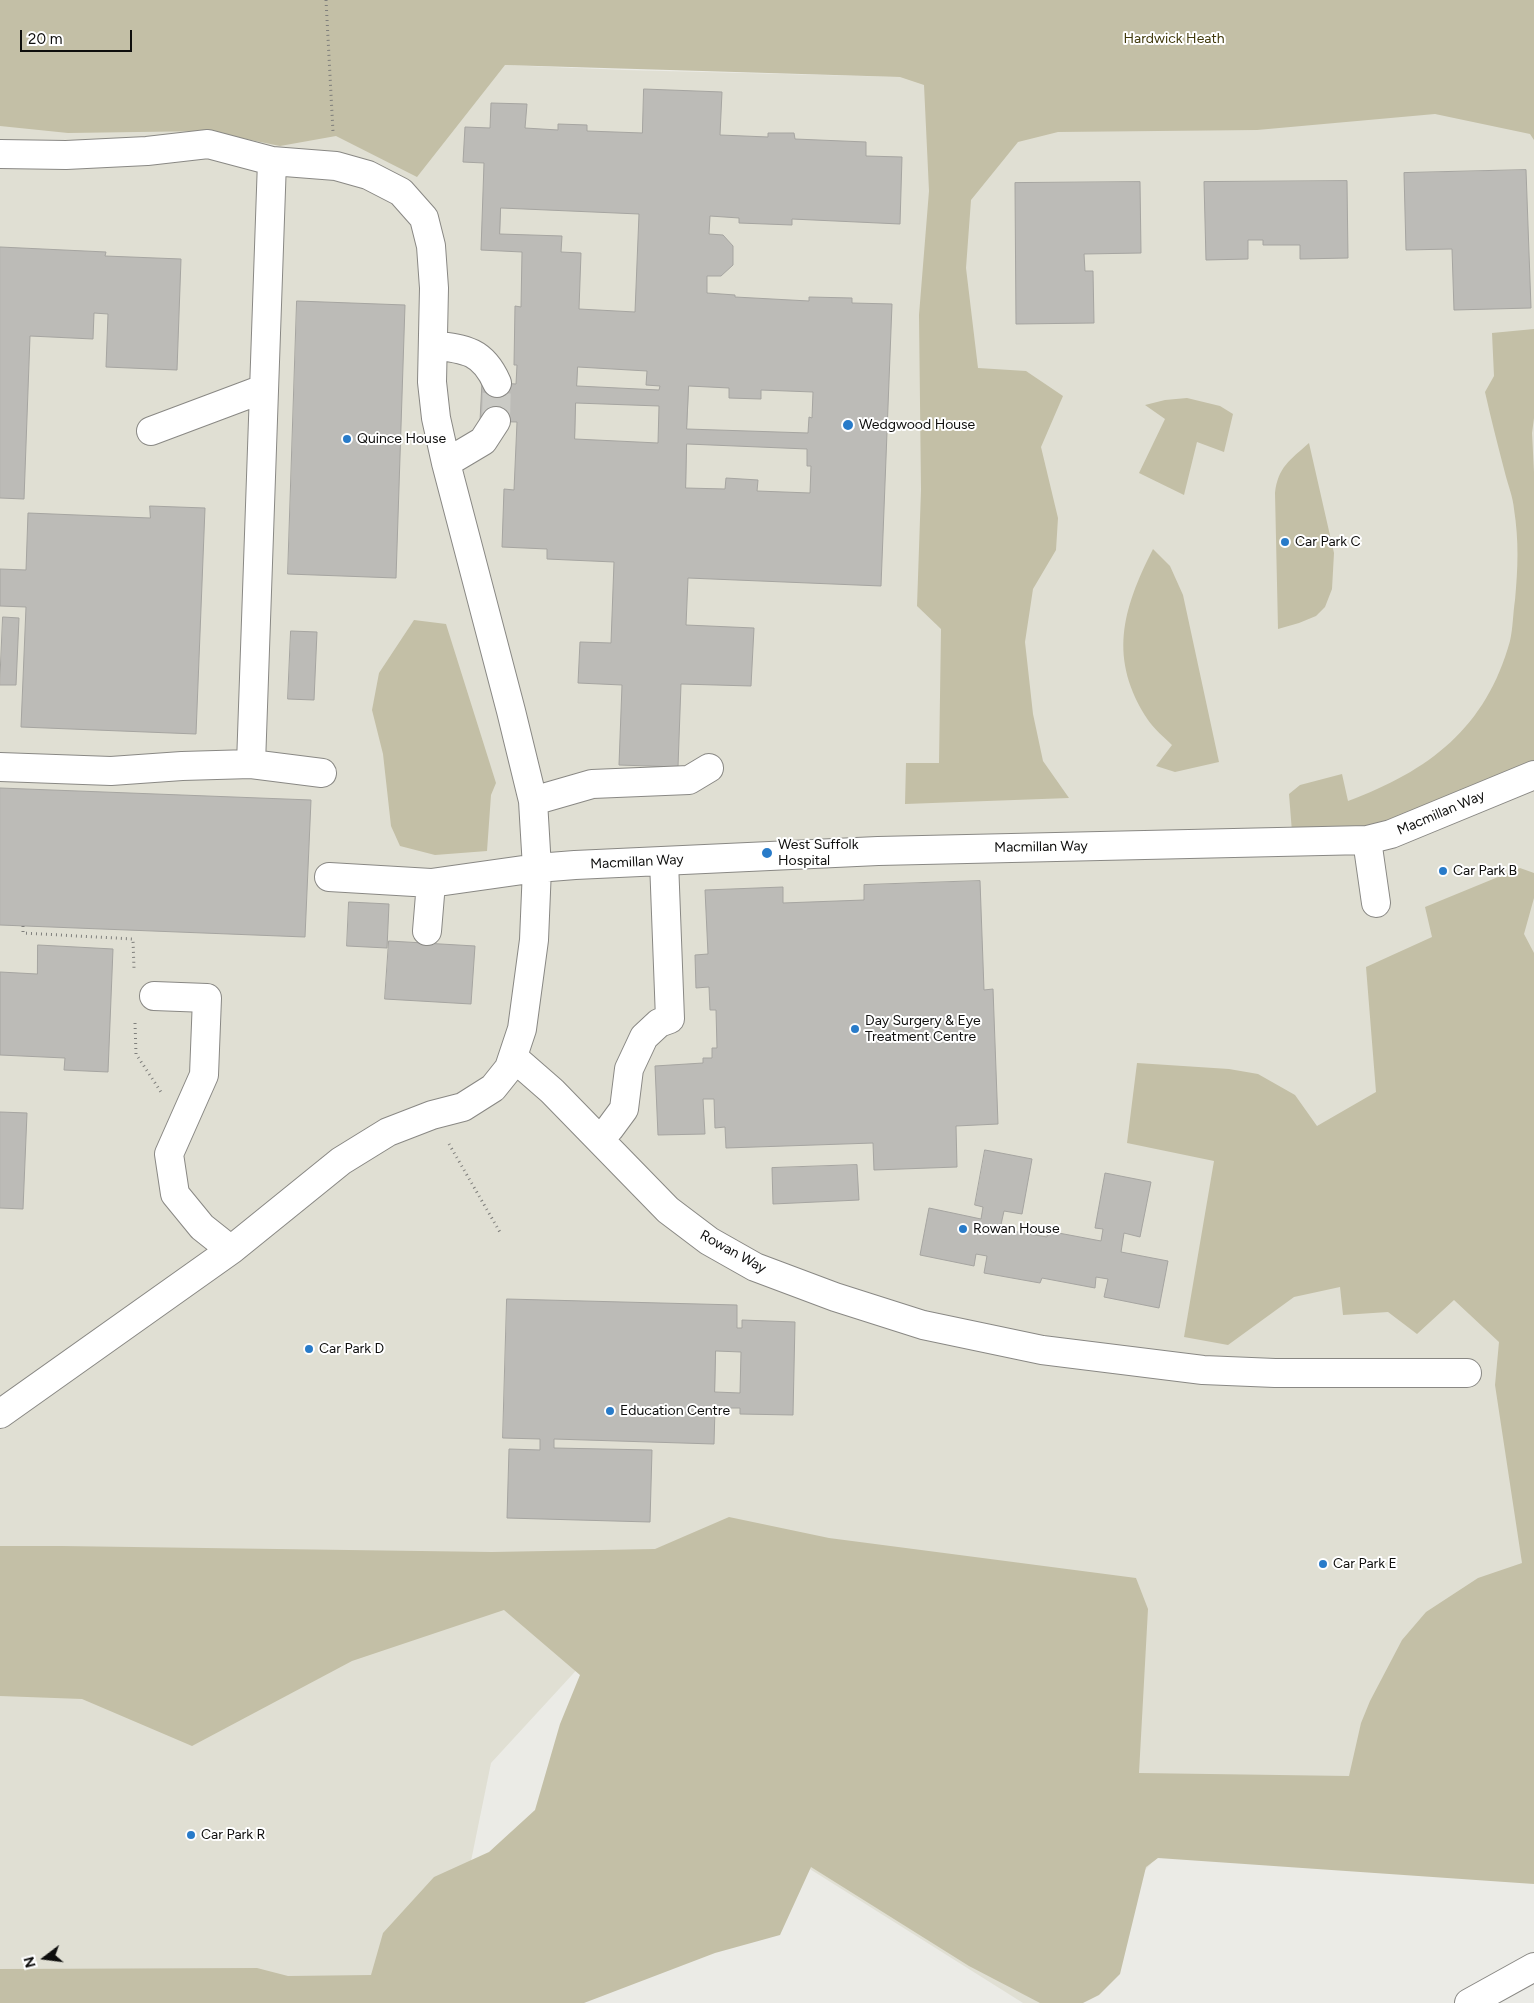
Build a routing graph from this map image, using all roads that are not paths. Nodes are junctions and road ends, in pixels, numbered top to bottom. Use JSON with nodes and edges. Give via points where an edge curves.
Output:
{"nodes":[{"id":1,"x":0,"y":154,"type":"edge"},
{"id":2,"x":272,"y":161,"type":"junction"},
{"id":3,"x":433,"y":345,"type":"junction"},
{"id":4,"x":497,"y":383,"type":"tunnel mouth"},
{"id":5,"x":263,"y":389,"type":"junction"},
{"id":6,"x":496,"y":421,"type":"tunnel mouth"},
{"id":7,"x":151,"y":431,"type":"dead end"},
{"id":8,"x":446,"y":463,"type":"junction"},
{"id":9,"x":251,"y":764,"type":"junction"},
{"id":10,"x":0,"y":767,"type":"edge"},
{"id":11,"x":709,"y":768,"type":"dead end"},
{"id":12,"x":322,"y":773,"type":"dead end"},
{"id":13,"x":1534,"y":774,"type":"edge"},
{"id":14,"x":533,"y":801,"type":"junction"},
{"id":15,"x":1367,"y":840,"type":"junction"},
{"id":16,"x":664,"y":861,"type":"junction"},
{"id":17,"x":537,"y":868,"type":"junction"},
{"id":18,"x":329,"y":876,"type":"dead end"},
{"id":19,"x":431,"y":883,"type":"junction"},
{"id":20,"x":1376,"y":903,"type":"dead end"},
{"id":21,"x":428,"y":931,"type":"dead end"},
{"id":22,"x":154,"y":996,"type":"dead end"},
{"id":23,"x":514,"y":1057,"type":"junction"},
{"id":24,"x":599,"y":1139,"type":"junction"},
{"id":25,"x":231,"y":1250,"type":"junction"},
{"id":26,"x":1467,"y":1373,"type":"dead end"},
{"id":27,"x":0,"y":1414,"type":"edge"},
{"id":28,"x":1534,"y":1967,"type":"edge"},
{"id":29,"x":1469,"y":2003,"type":"edge"}],
"edges":[{"from":1,"to":2,"type":"street","via":[[66,155],[208,144]]},
{"from":2,"to":3,"type":"street","via":[[336,166],[368,175],[401,192],[424,218],[432,246]]},
{"from":2,"to":5,"type":"street"},
{"from":3,"to":4,"type":"street","via":[[459,348],[477,355],[490,367]]},
{"from":3,"to":8,"type":"street","via":[[432,382]]},
{"from":5,"to":7,"type":"street"},
{"from":5,"to":9,"type":"street"},
{"from":6,"to":8,"type":"street","via":[[483,441]]},
{"from":8,"to":14,"type":"street"},
{"from":9,"to":10,"type":"street","via":[[111,771]]},
{"from":9,"to":12,"type":"street"},
{"from":11,"to":14,"type":"street","via":[[690,780],[592,784]]},
{"from":13,"to":15,"type":"street","name":"Macmillan Way","via":[[1391,834]]},
{"from":14,"to":17,"type":"street"},
{"from":15,"to":16,"type":"street","name":"Macmillan Way","via":[[878,851]]},
{"from":15,"to":20,"type":"street"},
{"from":16,"to":17,"type":"street","name":"Macmillan Way"},
{"from":16,"to":24,"type":"street","via":[[670,1019],[659,1022],[644,1037],[629,1069],[624,1109]]},
{"from":17,"to":19,"type":"street","name":"Macmillan Way"},
{"from":17,"to":23,"type":"street","via":[[533,949],[522,1029]]},
{"from":18,"to":19,"type":"street","name":"Macmillan Way"},
{"from":19,"to":21,"type":"street"},
{"from":22,"to":25,"type":"street","via":[[207,998],[204,1075],[169,1154],[175,1194],[202,1227]]},
{"from":23,"to":24,"type":"street","name":"Rowan Way"},
{"from":23,"to":25,"type":"street","via":[[493,1088],[464,1107],[388,1132],[341,1161]]},
{"from":24,"to":26,"type":"street","name":"Rowan Way","via":[[668,1210],[709,1241],[755,1267],[835,1297],[923,1324],[1042,1350],[1212,1370]]},
{"from":25,"to":27,"type":"street"},
{"from":28,"to":29,"type":"street"}]}
